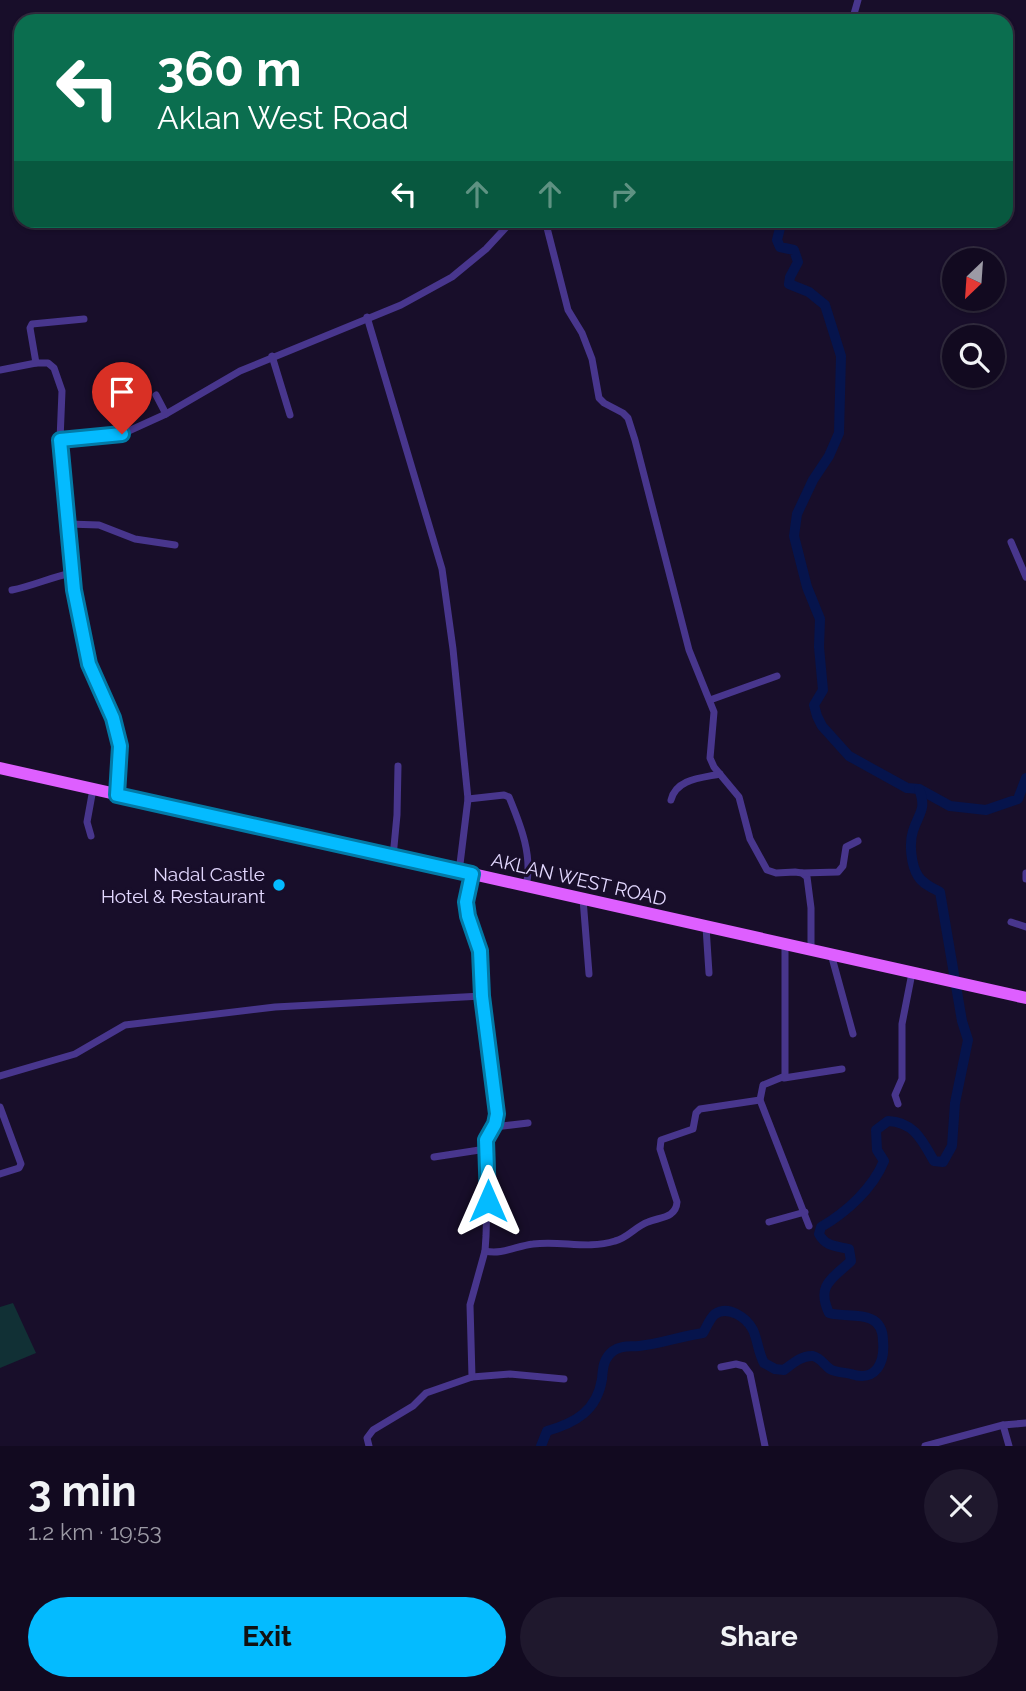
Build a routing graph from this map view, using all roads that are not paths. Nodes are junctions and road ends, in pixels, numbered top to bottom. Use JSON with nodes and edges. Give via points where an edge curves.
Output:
{"nodes":[{"id":1,"x":506,"y":228,"type":"edge"},
{"id":2,"x":547,"y":228,"type":"edge"},
{"id":3,"x":367,"y":317,"type":"junction"},
{"id":4,"x":84,"y":319,"type":"dead end"},
{"id":5,"x":272,"y":356,"type":"junction"},
{"id":6,"x":36,"y":363,"type":"junction"},
{"id":7,"x":0,"y":370,"type":"edge"},
{"id":8,"x":156,"y":395,"type":"dead end"},
{"id":9,"x":166,"y":414,"type":"junction"},
{"id":10,"x":290,"y":415,"type":"dead end"},
{"id":11,"x":60,"y":440,"type":"junction"},
{"id":12,"x":68,"y":524,"type":"junction"},
{"id":13,"x":1011,"y":542,"type":"dead end"},
{"id":14,"x":175,"y":545,"type":"dead end"},
{"id":15,"x":72,"y":573,"type":"junction"},
{"id":16,"x":1026,"y":577,"type":"edge"},
{"id":17,"x":12,"y":590,"type":"dead end"},
{"id":18,"x":777,"y":676,"type":"dead end"},
{"id":19,"x":710,"y":700,"type":"junction"},
{"id":20,"x":398,"y":765,"type":"dead end"},
{"id":21,"x":0,"y":768,"type":"edge"},
{"id":22,"x":720,"y":774,"type":"junction"},
{"id":23,"x":93,"y":789,"type":"junction"},
{"id":24,"x":117,"y":795,"type":"junction"},
{"id":25,"x":468,"y":799,"type":"junction"},
{"id":26,"x":671,"y":800,"type":"dead end"},
{"id":27,"x":91,"y":836,"type":"dead end"},
{"id":28,"x":858,"y":841,"type":"dead end"},
{"id":29,"x":393,"y":857,"type":"junction"},
{"id":30,"x":459,"y":872,"type":"junction"},
{"id":31,"x":802,"y":873,"type":"junction"},
{"id":32,"x":1026,"y":873,"type":"edge"},
{"id":33,"x":472,"y":874,"type":"junction"},
{"id":34,"x":1026,"y":879,"type":"edge"},
{"id":35,"x":526,"y":887,"type":"junction"},
{"id":36,"x":583,"y":899,"type":"junction"},
{"id":37,"x":1011,"y":922,"type":"dead end"},
{"id":38,"x":1026,"y":926,"type":"edge"},
{"id":39,"x":706,"y":927,"type":"junction"},
{"id":40,"x":785,"y":944,"type":"junction"},
{"id":41,"x":811,"y":950,"type":"junction"},
{"id":42,"x":831,"y":954,"type":"junction"},
{"id":43,"x":709,"y":973,"type":"dead end"},
{"id":44,"x":912,"y":973,"type":"junction"},
{"id":45,"x":589,"y":974,"type":"dead end"},
{"id":46,"x":482,"y":996,"type":"junction"},
{"id":47,"x":1026,"y":998,"type":"edge"},
{"id":48,"x":853,"y":1034,"type":"dead end"},
{"id":49,"x":842,"y":1069,"type":"dead end"},
{"id":50,"x":0,"y":1076,"type":"edge"},
{"id":51,"x":784,"y":1078,"type":"junction"},
{"id":52,"x":760,"y":1100,"type":"junction"},
{"id":53,"x":898,"y":1104,"type":"dead end"},
{"id":54,"x":0,"y":1107,"type":"edge"},
{"id":55,"x":528,"y":1123,"type":"dead end"},
{"id":56,"x":494,"y":1127,"type":"junction"},
{"id":57,"x":486,"y":1149,"type":"junction"},
{"id":58,"x":434,"y":1157,"type":"dead end"},
{"id":59,"x":0,"y":1174,"type":"edge"},
{"id":60,"x":805,"y":1212,"type":"junction"},
{"id":61,"x":769,"y":1222,"type":"dead end"},
{"id":62,"x":809,"y":1226,"type":"dead end"},
{"id":63,"x":485,"y":1251,"type":"junction"},
{"id":64,"x":722,"y":1367,"type":"dead end"},
{"id":65,"x":472,"y":1377,"type":"junction"},
{"id":66,"x":564,"y":1379,"type":"dead end"},
{"id":67,"x":1026,"y":1423,"type":"edge"},
{"id":68,"x":1003,"y":1425,"type":"junction"},
{"id":69,"x":369,"y":1446,"type":"edge"},
{"id":70,"x":765,"y":1446,"type":"edge"},
{"id":71,"x":925,"y":1446,"type":"edge"},
{"id":72,"x":1009,"y":1446,"type":"edge"}],
"edges":[{"from":1,"to":3,"type":"street","via":[[452,277],[401,305]]},
{"from":2,"to":19,"type":"street","via":[[568,310],[592,359],[599,398],[628,418],[689,650]]},
{"from":3,"to":5,"type":"street"},
{"from":3,"to":25,"type":"street","via":[[442,569]]},
{"from":4,"to":6,"type":"street","via":[[32,324]]},
{"from":5,"to":9,"type":"street"},
{"from":5,"to":10,"type":"street"},
{"from":6,"to":7,"type":"street"},
{"from":6,"to":11,"type":"street","via":[[48,363],[58,379],[63,408]]},
{"from":8,"to":9,"type":"street"},
{"from":9,"to":11,"type":"street","via":[[122,434]]},
{"from":11,"to":12,"type":"street"},
{"from":12,"to":14,"type":"street","via":[[99,525],[135,539]]},
{"from":12,"to":15,"type":"street"},
{"from":13,"to":16,"type":"street"},
{"from":15,"to":17,"type":"street"},
{"from":15,"to":24,"type":"street","via":[[89,664],[118,734]]},
{"from":18,"to":19,"type":"street"},
{"from":19,"to":22,"type":"street","via":[[714,712],[710,758]]},
{"from":20,"to":29,"type":"street"},
{"from":21,"to":23,"type":"main road","name":"AKLAN WEST ROAD"},
{"from":22,"to":26,"type":"street","via":[[685,782]]},
{"from":22,"to":31,"type":"street","via":[[739,797],[750,839],[768,870]]},
{"from":23,"to":24,"type":"main road","name":"AKLAN WEST ROAD"},
{"from":23,"to":27,"type":"street","via":[[87,822]]},
{"from":24,"to":29,"type":"main road","name":"AKLAN WEST ROAD"},
{"from":25,"to":30,"type":"street"},
{"from":25,"to":35,"type":"street","via":[[509,797],[529,857]]},
{"from":28,"to":31,"type":"street","via":[[846,847],[838,872]]},
{"from":29,"to":30,"type":"main road","name":"AKLAN WEST ROAD"},
{"from":30,"to":33,"type":"main road","name":"AKLAN WEST ROAD"},
{"from":31,"to":41,"type":"street","via":[[809,886]]},
{"from":32,"to":34,"type":"street"},
{"from":33,"to":35,"type":"main road","name":"AKLAN WEST ROAD"},
{"from":33,"to":46,"type":"street","via":[[466,902],[480,951]]},
{"from":35,"to":36,"type":"main road","name":"AKLAN WEST ROAD"},
{"from":36,"to":39,"type":"main road","name":"AKLAN WEST ROAD"},
{"from":36,"to":45,"type":"street"},
{"from":37,"to":38,"type":"street"},
{"from":39,"to":40,"type":"main road","name":"AKLAN WEST ROAD"},
{"from":39,"to":43,"type":"street"},
{"from":40,"to":41,"type":"main road","name":"AKLAN WEST ROAD"},
{"from":40,"to":51,"type":"street"},
{"from":41,"to":42,"type":"main road","name":"AKLAN WEST ROAD"},
{"from":42,"to":44,"type":"main road","name":"AKLAN WEST ROAD"},
{"from":42,"to":48,"type":"street"},
{"from":44,"to":47,"type":"main road","name":"AKLAN WEST ROAD"},
{"from":44,"to":53,"type":"street","via":[[902,1024]]},
{"from":46,"to":50,"type":"street","via":[[275,1007],[125,1025],[75,1054]]},
{"from":46,"to":56,"type":"street","via":[[497,1114]]},
{"from":49,"to":51,"type":"street"},
{"from":51,"to":52,"type":"street","via":[[763,1085]]},
{"from":52,"to":60,"type":"street"},
{"from":52,"to":63,"type":"street","via":[[700,1109],[693,1129],[661,1140],[677,1202],[671,1215],[639,1225],[607,1243],[583,1247],[533,1244]]},
{"from":54,"to":59,"type":"street","via":[[21,1164]]},
{"from":55,"to":56,"type":"street"},
{"from":56,"to":57,"type":"street"},
{"from":57,"to":58,"type":"street"},
{"from":57,"to":63,"type":"street"},
{"from":60,"to":61,"type":"street"},
{"from":60,"to":62,"type":"street"},
{"from":63,"to":65,"type":"street","via":[[470,1305]]},
{"from":64,"to":70,"type":"street","via":[[744,1366],[750,1374]]},
{"from":65,"to":66,"type":"street","via":[[510,1374]]},
{"from":65,"to":69,"type":"street","via":[[426,1393],[373,1430],[367,1438]]},
{"from":67,"to":68,"type":"street"},
{"from":68,"to":71,"type":"street"},
{"from":68,"to":72,"type":"street"}]}
